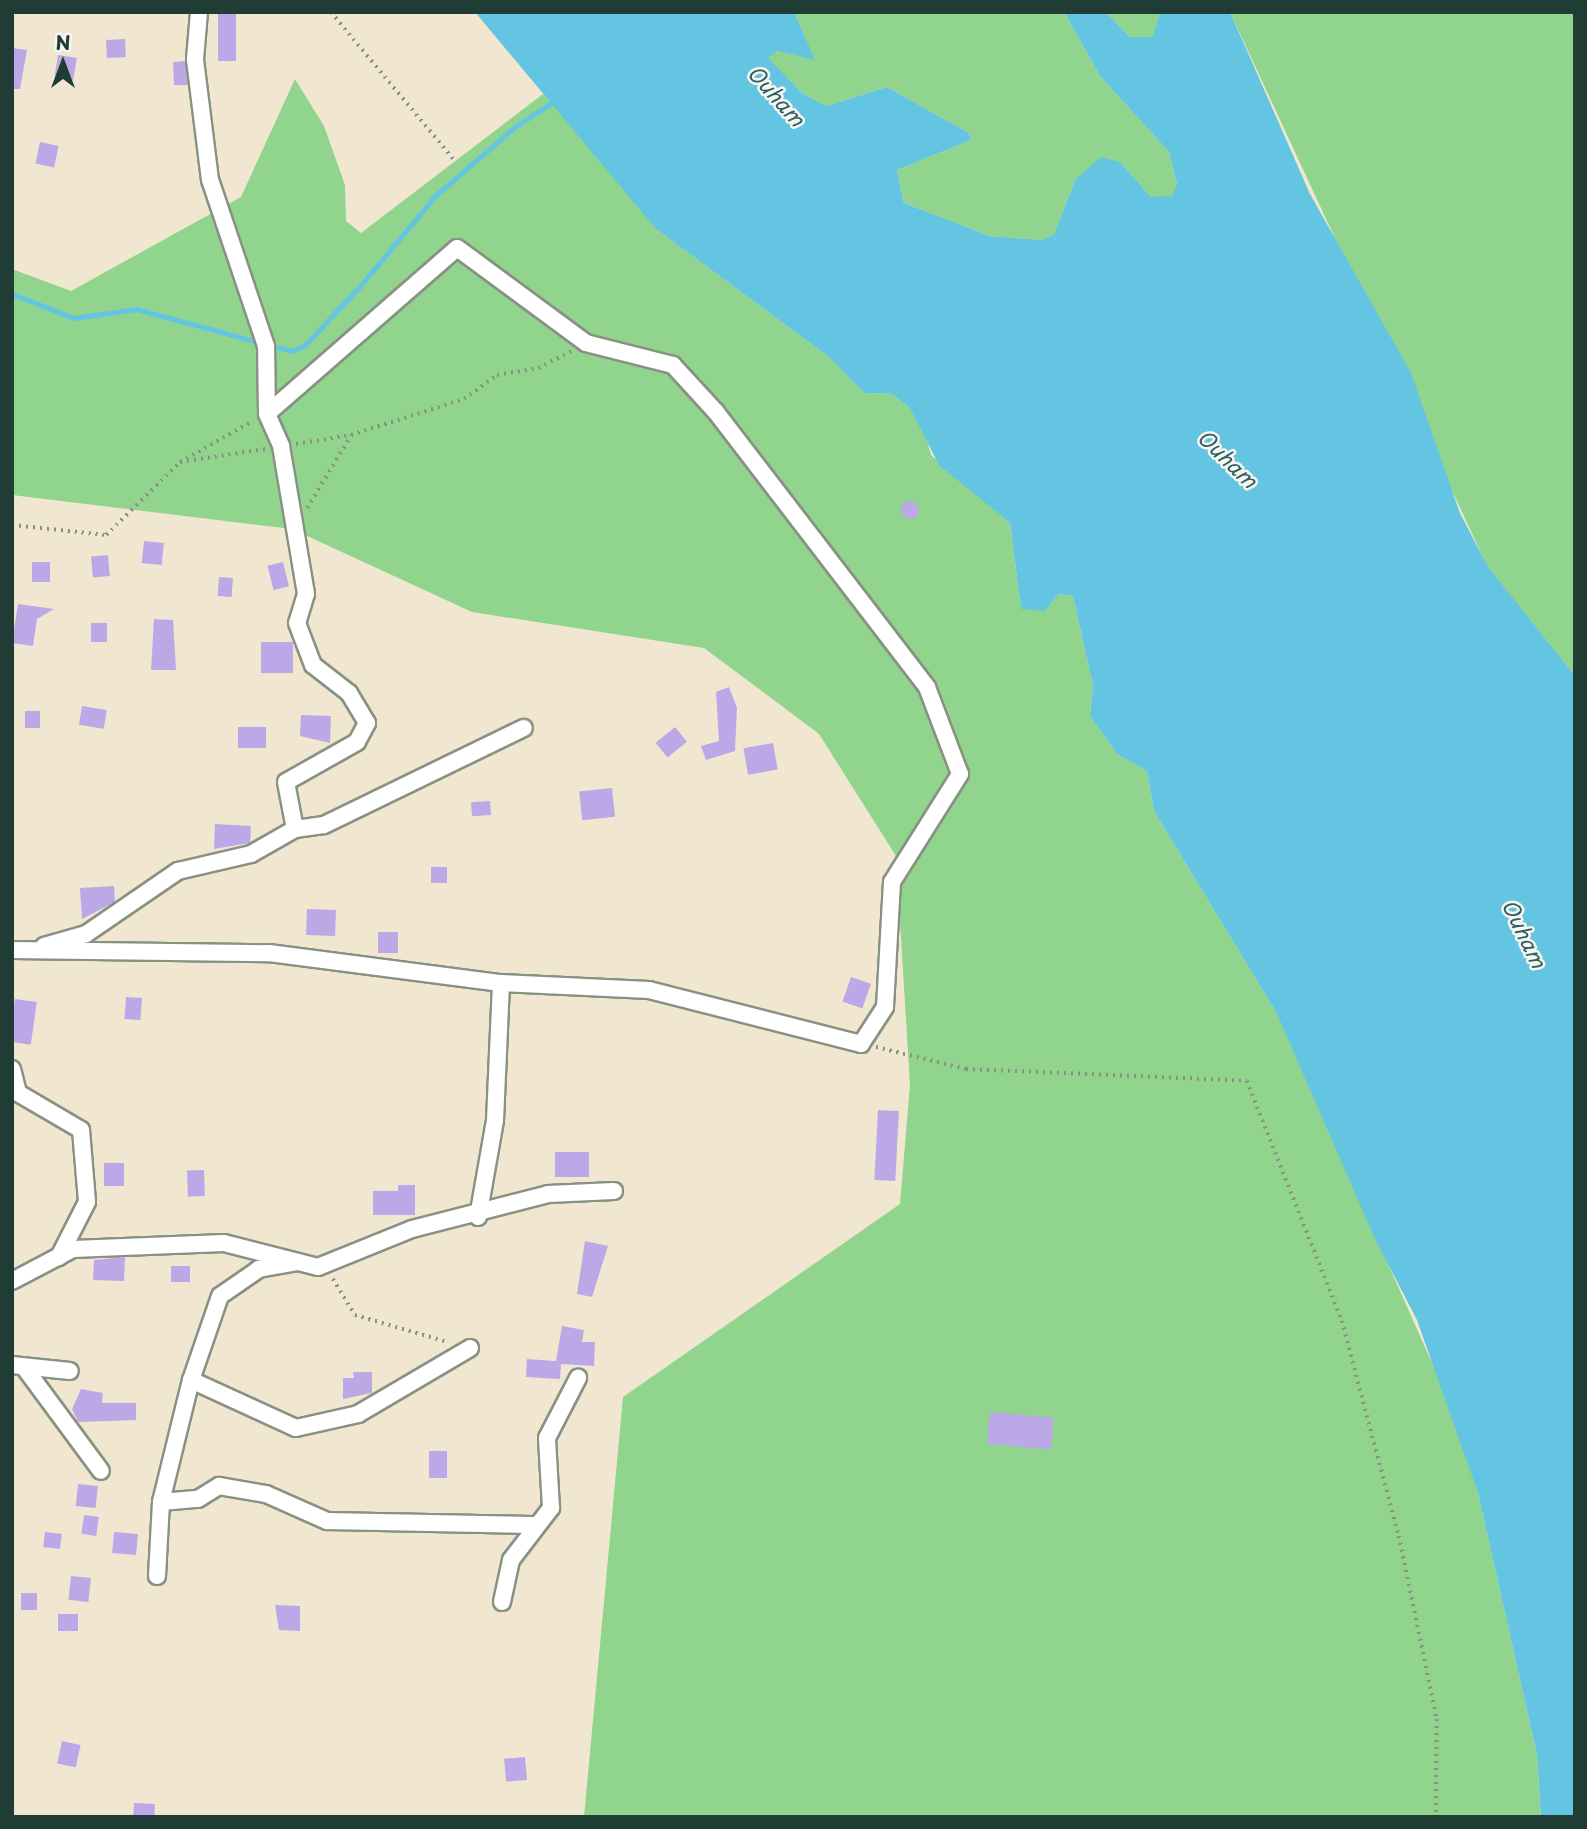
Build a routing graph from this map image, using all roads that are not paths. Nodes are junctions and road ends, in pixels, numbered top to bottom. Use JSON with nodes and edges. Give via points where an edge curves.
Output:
{"nodes":[{"id":1,"x":199,"y":12,"type":"edge"},
{"id":2,"x":267,"y":414,"type":"junction"},
{"id":3,"x":524,"y":727,"type":"dead end"},
{"id":4,"x":295,"y":830,"type":"junction"},
{"id":5,"x":18,"y":951,"type":"edge"},
{"id":6,"x":501,"y":983,"type":"junction"},
{"id":7,"x":12,"y":1069,"type":"edge"},
{"id":8,"x":614,"y":1191,"type":"dead end"},
{"id":9,"x":478,"y":1217,"type":"junction"},
{"id":10,"x":57,"y":1259,"type":"junction"},
{"id":11,"x":310,"y":1264,"type":"junction"},
{"id":12,"x":12,"y":1281,"type":"edge"},
{"id":13,"x":470,"y":1348,"type":"road end"},
{"id":14,"x":18,"y":1366,"type":"edge"},
{"id":15,"x":70,"y":1371,"type":"dead end"},
{"id":16,"x":578,"y":1378,"type":"dead end"},
{"id":17,"x":191,"y":1380,"type":"junction"},
{"id":18,"x":101,"y":1471,"type":"dead end"},
{"id":19,"x":161,"y":1502,"type":"junction"},
{"id":20,"x":533,"y":1525,"type":"junction"},
{"id":21,"x":157,"y":1576,"type":"dead end"},
{"id":22,"x":502,"y":1602,"type":"dead end"}],
"edges":[{"from":1,"to":2,"type":"street","via":[[195,58],[210,180],[266,346]]},
{"from":2,"to":4,"type":"street","via":[[281,446],[306,594],[297,623],[313,665],[349,693],[367,723],[357,742],[286,782]]},
{"from":2,"to":6,"type":"street","via":[[457,248],[586,343],[673,365],[716,412],[927,687],[960,774],[892,882],[885,1007],[861,1044],[649,990]]},
{"from":3,"to":4,"type":"street","via":[[324,825]]},
{"from":4,"to":5,"type":"street","via":[[251,853],[178,870],[86,934]]},
{"from":5,"to":6,"type":"street","via":[[269,953]]},
{"from":6,"to":9,"type":"street","via":[[495,1121]]},
{"from":7,"to":10,"type":"street","via":[[19,1093],[81,1130],[87,1202]]},
{"from":8,"to":9,"type":"street","via":[[548,1194]]},
{"from":9,"to":11,"type":"street","via":[[412,1230]]},
{"from":10,"to":11,"type":"street","via":[[73,1249],[224,1243]]},
{"from":10,"to":12,"type":"street"},
{"from":11,"to":17,"type":"street","via":[[259,1269],[219,1296]]},
{"from":13,"to":17,"type":"street","via":[[358,1414],[296,1428]]},
{"from":14,"to":15,"type":"street"},
{"from":14,"to":18,"type":"street"},
{"from":16,"to":20,"type":"street","via":[[548,1438],[551,1508]]},
{"from":17,"to":19,"type":"street"},
{"from":19,"to":20,"type":"street","via":[[198,1499],[219,1486],[266,1494],[327,1521]]},
{"from":19,"to":21,"type":"street"},
{"from":20,"to":22,"type":"street","via":[[512,1560]]}]}
